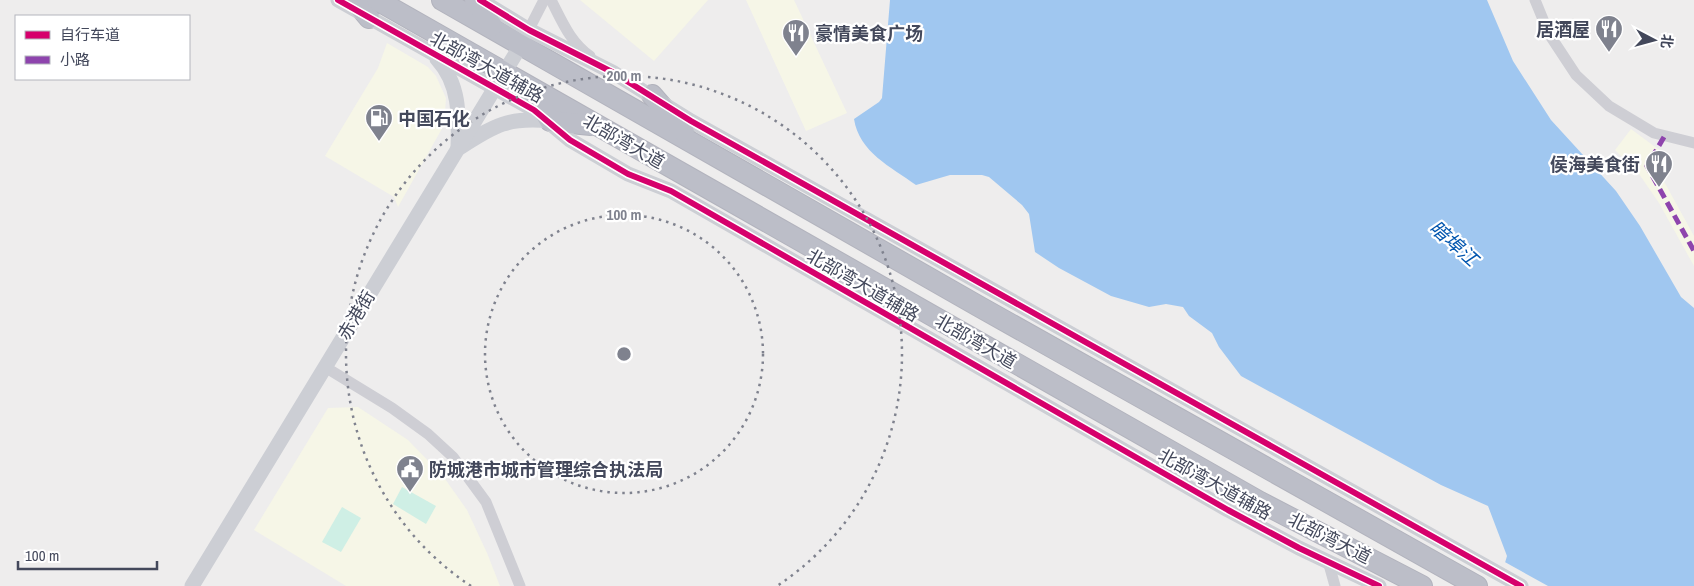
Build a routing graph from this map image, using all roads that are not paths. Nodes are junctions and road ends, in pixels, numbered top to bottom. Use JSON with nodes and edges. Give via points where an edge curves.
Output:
{"nodes":[{"id":1,"x":338,"y":0,"type":"edge"},
{"id":2,"x":354,"y":0,"type":"edge"},
{"id":3,"x":442,"y":0,"type":"edge"},
{"id":4,"x":475,"y":0,"type":"edge"},
{"id":5,"x":480,"y":0,"type":"edge"},
{"id":6,"x":544,"y":0,"type":"edge"},
{"id":7,"x":551,"y":0,"type":"edge"},
{"id":8,"x":1535,"y":0,"type":"edge"},
{"id":9,"x":373,"y":9,"type":"edge"},
{"id":10,"x":495,"y":30,"type":"junction"},
{"id":11,"x":525,"y":38,"type":"junction"},
{"id":12,"x":431,"y":53,"type":"junction"},
{"id":13,"x":614,"y":72,"type":"junction"},
{"id":14,"x":500,"y":81,"type":"junction"},
{"id":15,"x":530,"y":87,"type":"junction"},
{"id":16,"x":652,"y":95,"type":"junction"},
{"id":17,"x":550,"y":122,"type":"junction"},
{"id":18,"x":598,"y":126,"type":"junction"},
{"id":19,"x":1694,"y":143,"type":"edge"},
{"id":20,"x":696,"y":145,"type":"junction"},
{"id":21,"x":458,"y":149,"type":"junction"},
{"id":22,"x":325,"y":367,"type":"junction"},
{"id":23,"x":1328,"y":562,"type":"junction"},
{"id":24,"x":1470,"y":582,"type":"edge"},
{"id":25,"x":192,"y":586,"type":"edge"},
{"id":26,"x":520,"y":586,"type":"edge"},
{"id":27,"x":1335,"y":586,"type":"edge"},
{"id":28,"x":1379,"y":586,"type":"edge"},
{"id":29,"x":1422,"y":586,"type":"edge"},
{"id":30,"x":1521,"y":586,"type":"edge"}],
"edges":[{"from":1,"to":9,"type":"main road","name":"北部湾大道辅路"},
{"from":2,"to":9,"type":"highway"},
{"from":3,"to":10,"type":"highway","name":"北部湾大道"},
{"from":4,"to":10,"type":"highway"},
{"from":5,"to":11,"type":"main road"},
{"from":6,"to":11,"type":"street"},
{"from":7,"to":13,"type":"street","via":[[567,33],[582,50]]},
{"from":8,"to":19,"type":"street","via":[[1548,34],[1576,75],[1609,106],[1654,133]]},
{"from":9,"to":12,"type":"main road","name":"北部湾大道辅路"},
{"from":9,"to":14,"type":"highway","name":"北部湾大道"},
{"from":10,"to":11,"type":"highway","name":"北部湾大道"},
{"from":11,"to":13,"type":"main road"},
{"from":11,"to":14,"type":"main road","name":"赤港街"},
{"from":11,"to":20,"type":"highway","name":"北部湾大道"},
{"from":12,"to":14,"type":"main road","name":"北部湾大道辅路"},
{"from":12,"to":21,"type":"main road","via":[[446,69],[454,86],[459,113]]},
{"from":13,"to":16,"type":"main road"},
{"from":14,"to":15,"type":"highway","name":"北部湾大道"},
{"from":14,"to":17,"type":"main road","name":"北部湾大道辅路"},
{"from":14,"to":21,"type":"main road","name":"赤港街"},
{"from":15,"to":17,"type":"highway"},
{"from":15,"to":18,"type":"highway","name":"北部湾大道"},
{"from":16,"to":20,"type":"highway"},
{"from":16,"to":30,"type":"main road","via":[[708,130]]},
{"from":17,"to":18,"type":"highway"},
{"from":17,"to":21,"type":"main road","via":[[515,120],[494,126]]},
{"from":17,"to":23,"type":"main road","name":"北部湾大道辅路","via":[[570,140],[628,174],[671,191],[1228,510]]},
{"from":18,"to":29,"type":"highway","name":"北部湾大道","via":[[1260,502]]},
{"from":20,"to":24,"type":"highway","name":"北部湾大道"},
{"from":21,"to":22,"type":"main road","name":"赤港街"},
{"from":22,"to":25,"type":"main road","name":"赤港街"},
{"from":22,"to":26,"type":"street","via":[[392,408],[428,434],[453,458],[486,502]]},
{"from":23,"to":27,"type":"street"},
{"from":23,"to":28,"type":"main road","name":"北部湾大道辅路"}]}
